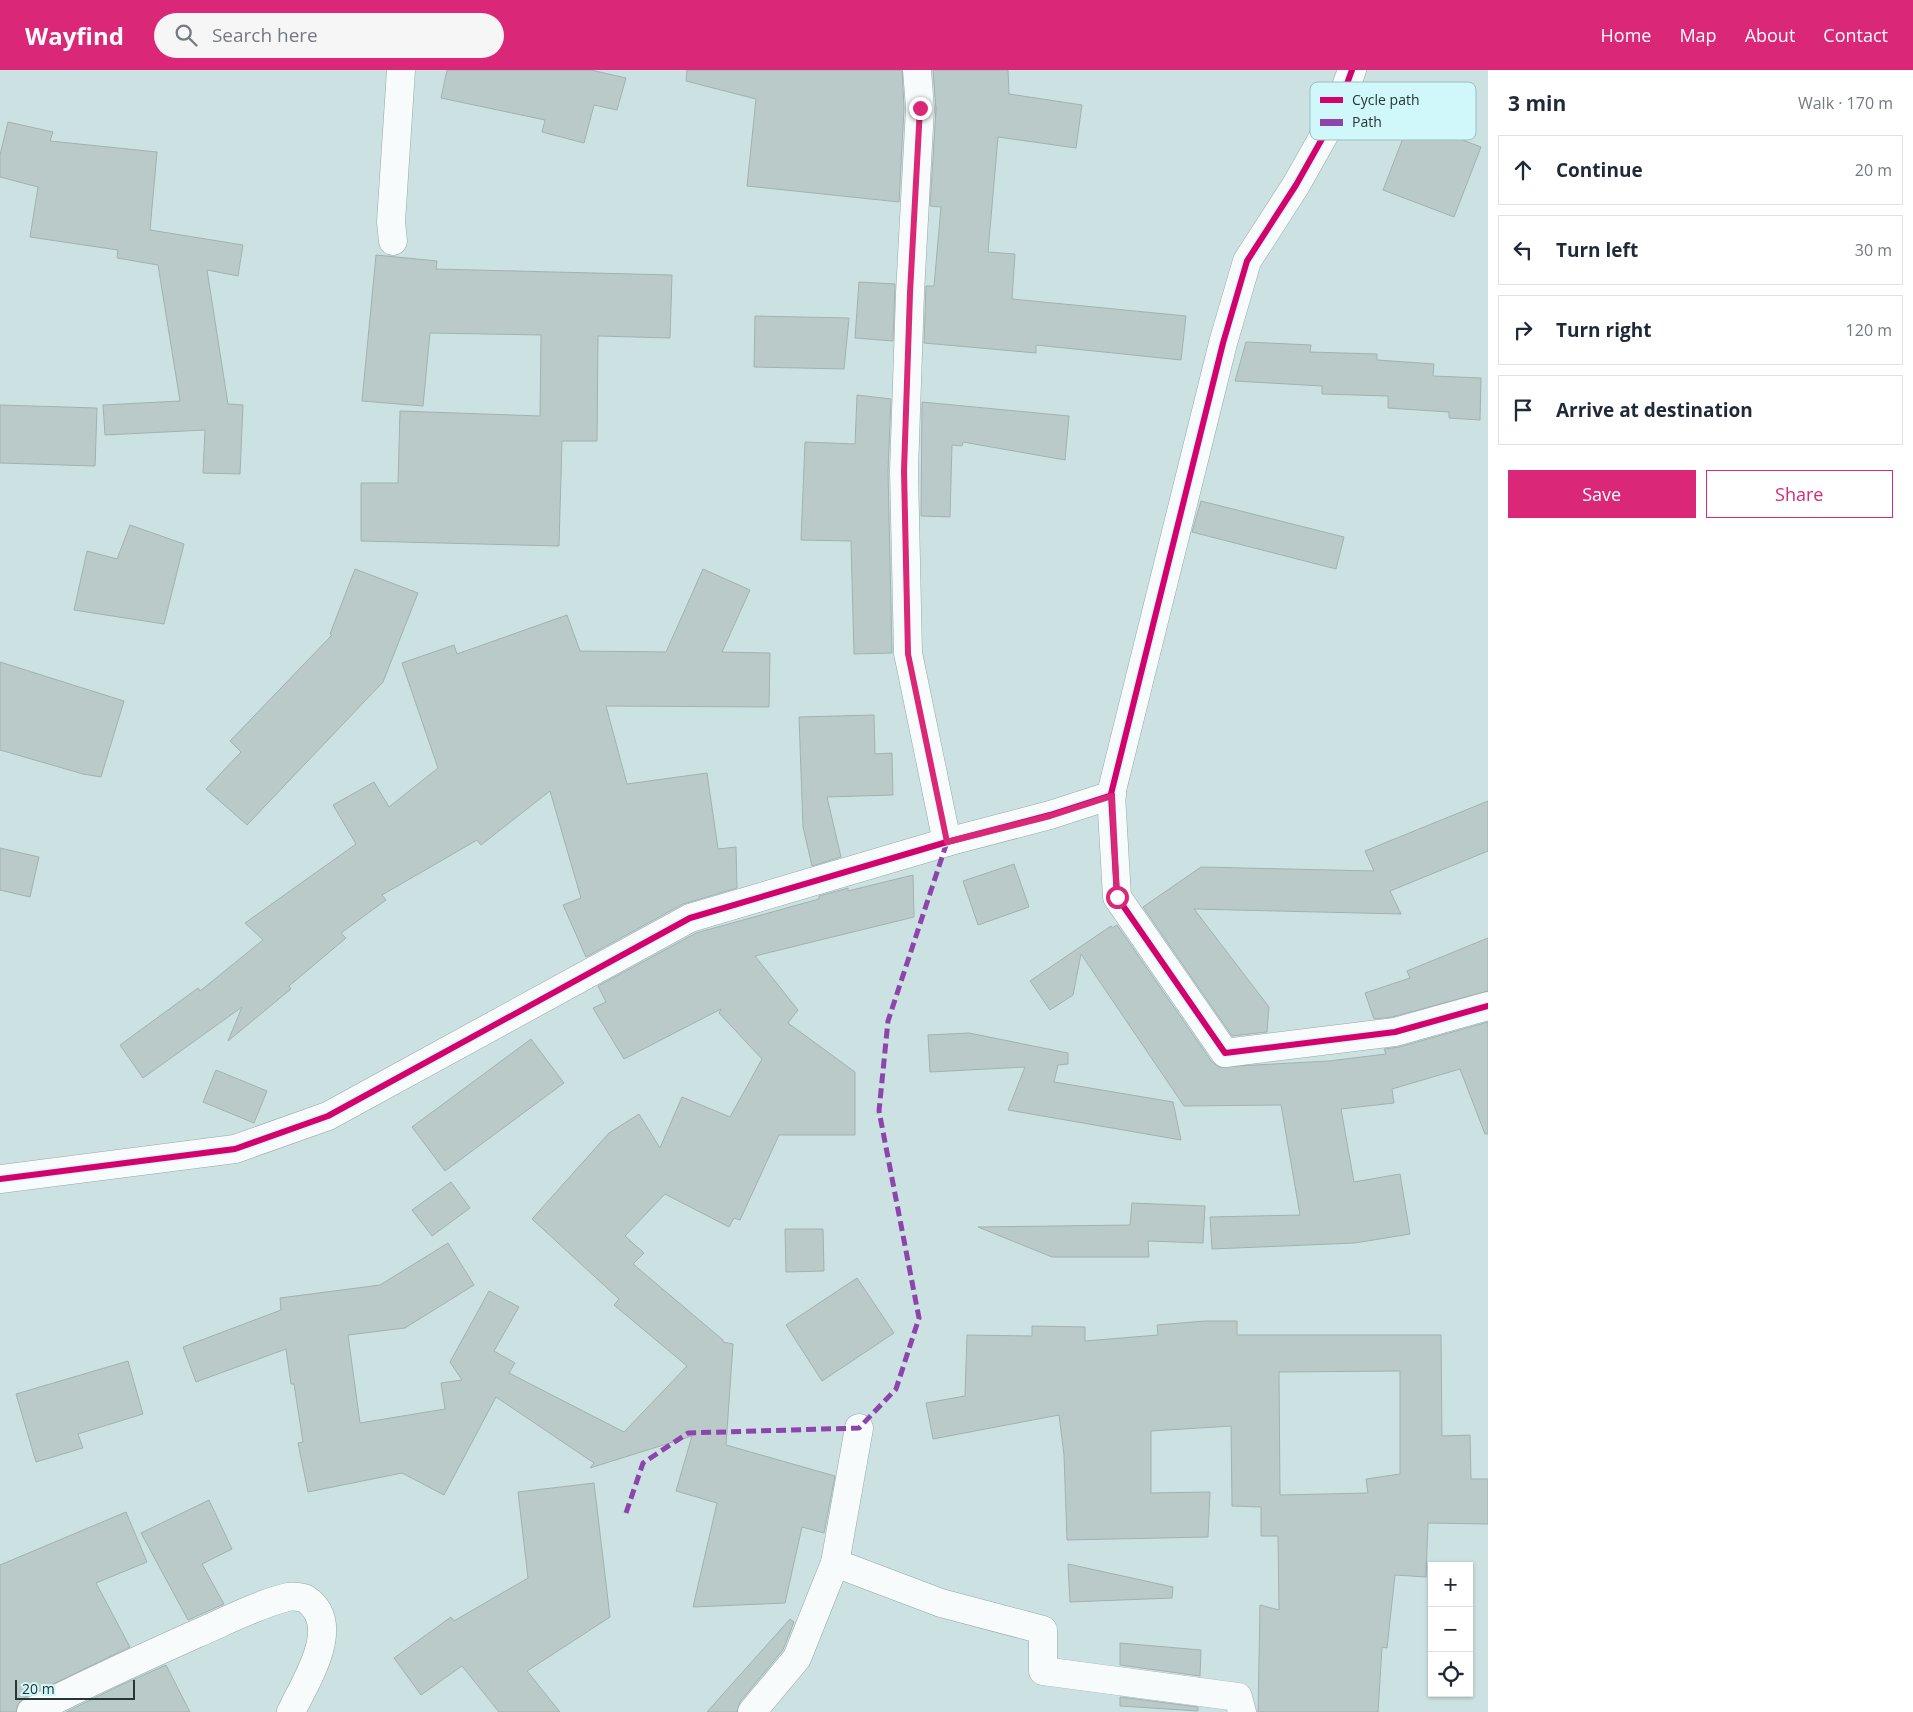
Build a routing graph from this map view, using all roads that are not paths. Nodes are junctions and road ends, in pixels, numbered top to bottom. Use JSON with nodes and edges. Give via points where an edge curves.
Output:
{"nodes":[{"id":1,"x":401,"y":70,"type":"edge"},
{"id":2,"x":918,"y":70,"type":"edge"},
{"id":3,"x":1352,"y":70,"type":"edge"},
{"id":4,"x":1348,"y":82,"type":"edge"},
{"id":5,"x":1321,"y":140,"type":"edge"},
{"id":6,"x":393,"y":241,"type":"dead end"},
{"id":7,"x":1112,"y":796,"type":"junction"},
{"id":8,"x":947,"y":842,"type":"junction"},
{"id":9,"x":1488,"y":1006,"type":"edge"},
{"id":10,"x":0,"y":1179,"type":"edge"},
{"id":11,"x":859,"y":1428,"type":"dead end"},
{"id":12,"x":835,"y":1563,"type":"junction"},
{"id":13,"x":31,"y":1712,"type":"edge"},
{"id":14,"x":291,"y":1712,"type":"edge"},
{"id":15,"x":752,"y":1712,"type":"edge"},
{"id":16,"x":1242,"y":1712,"type":"edge"}],
"edges":[{"from":1,"to":6,"type":"street","via":[[391,222]]},
{"from":2,"to":8,"type":"street","via":[[920,108],[904,471],[908,654]]},
{"from":3,"to":4,"type":"street"},
{"from":5,"to":7,"type":"street","via":[[1247,261],[1221,352]]},
{"from":7,"to":8,"type":"street","via":[[1050,816]]},
{"from":7,"to":9,"type":"street","via":[[1117,897],[1224,1053],[1395,1032]]},
{"from":8,"to":10,"type":"street","via":[[690,918],[328,1116],[235,1149]]},
{"from":11,"to":12,"type":"street"},
{"from":12,"to":15,"type":"street","via":[[796,1658]]},
{"from":12,"to":16,"type":"street","via":[[941,1603],[1043,1630],[1043,1671],[1238,1697]]},
{"from":13,"to":14,"type":"street","via":[[97,1678],[224,1621],[289,1597],[304,1598],[318,1611],[323,1627],[320,1653]]}]}
